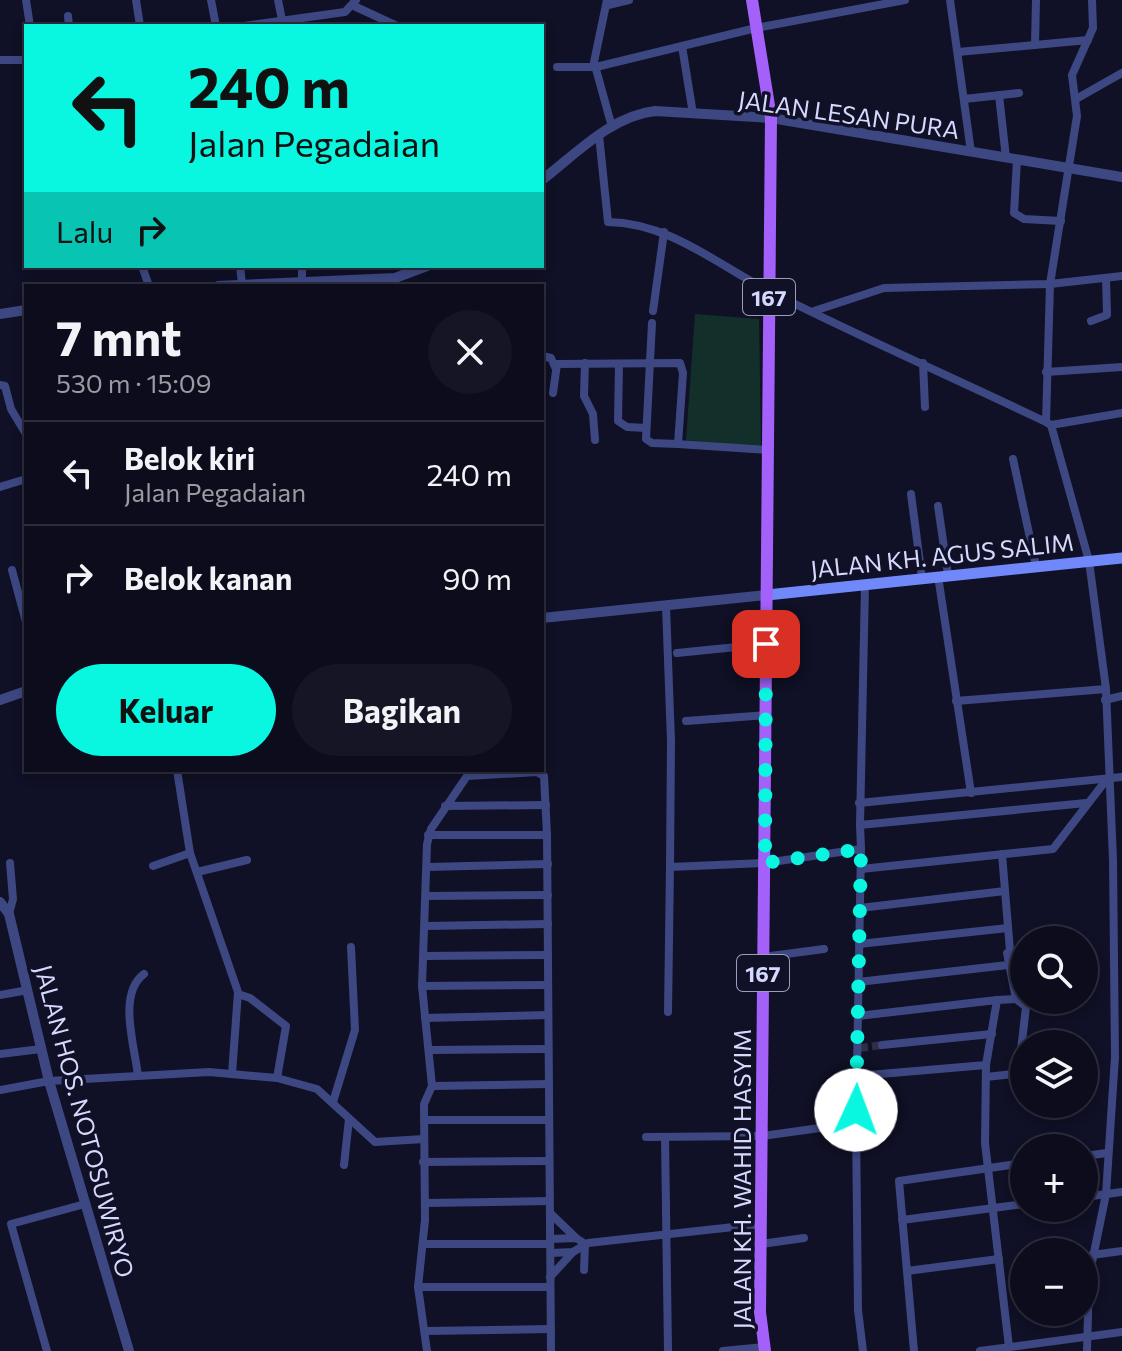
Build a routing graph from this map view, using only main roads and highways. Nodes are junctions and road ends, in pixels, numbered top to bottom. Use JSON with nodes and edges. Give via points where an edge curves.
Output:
{"nodes":[{"id":1,"x":752,"y":0,"type":"edge"},
{"id":2,"x":1122,"y":558,"type":"edge"},
{"id":3,"x":767,"y":595,"type":"junction"},
{"id":4,"x":765,"y":1349,"type":"edge"}],
"edges":[{"from":1,"to":3,"type":"main road","name":"JALAN KH. WAHID HASYIM","number":"167","via":[[771,118]]},
{"from":2,"to":3,"type":"main road","name":"JALAN KH. AGUS SALIM"},
{"from":3,"to":4,"type":"main road","name":"JALAN KH. WAHID HASYIM","number":"167","via":[[760,1312]]}]}
